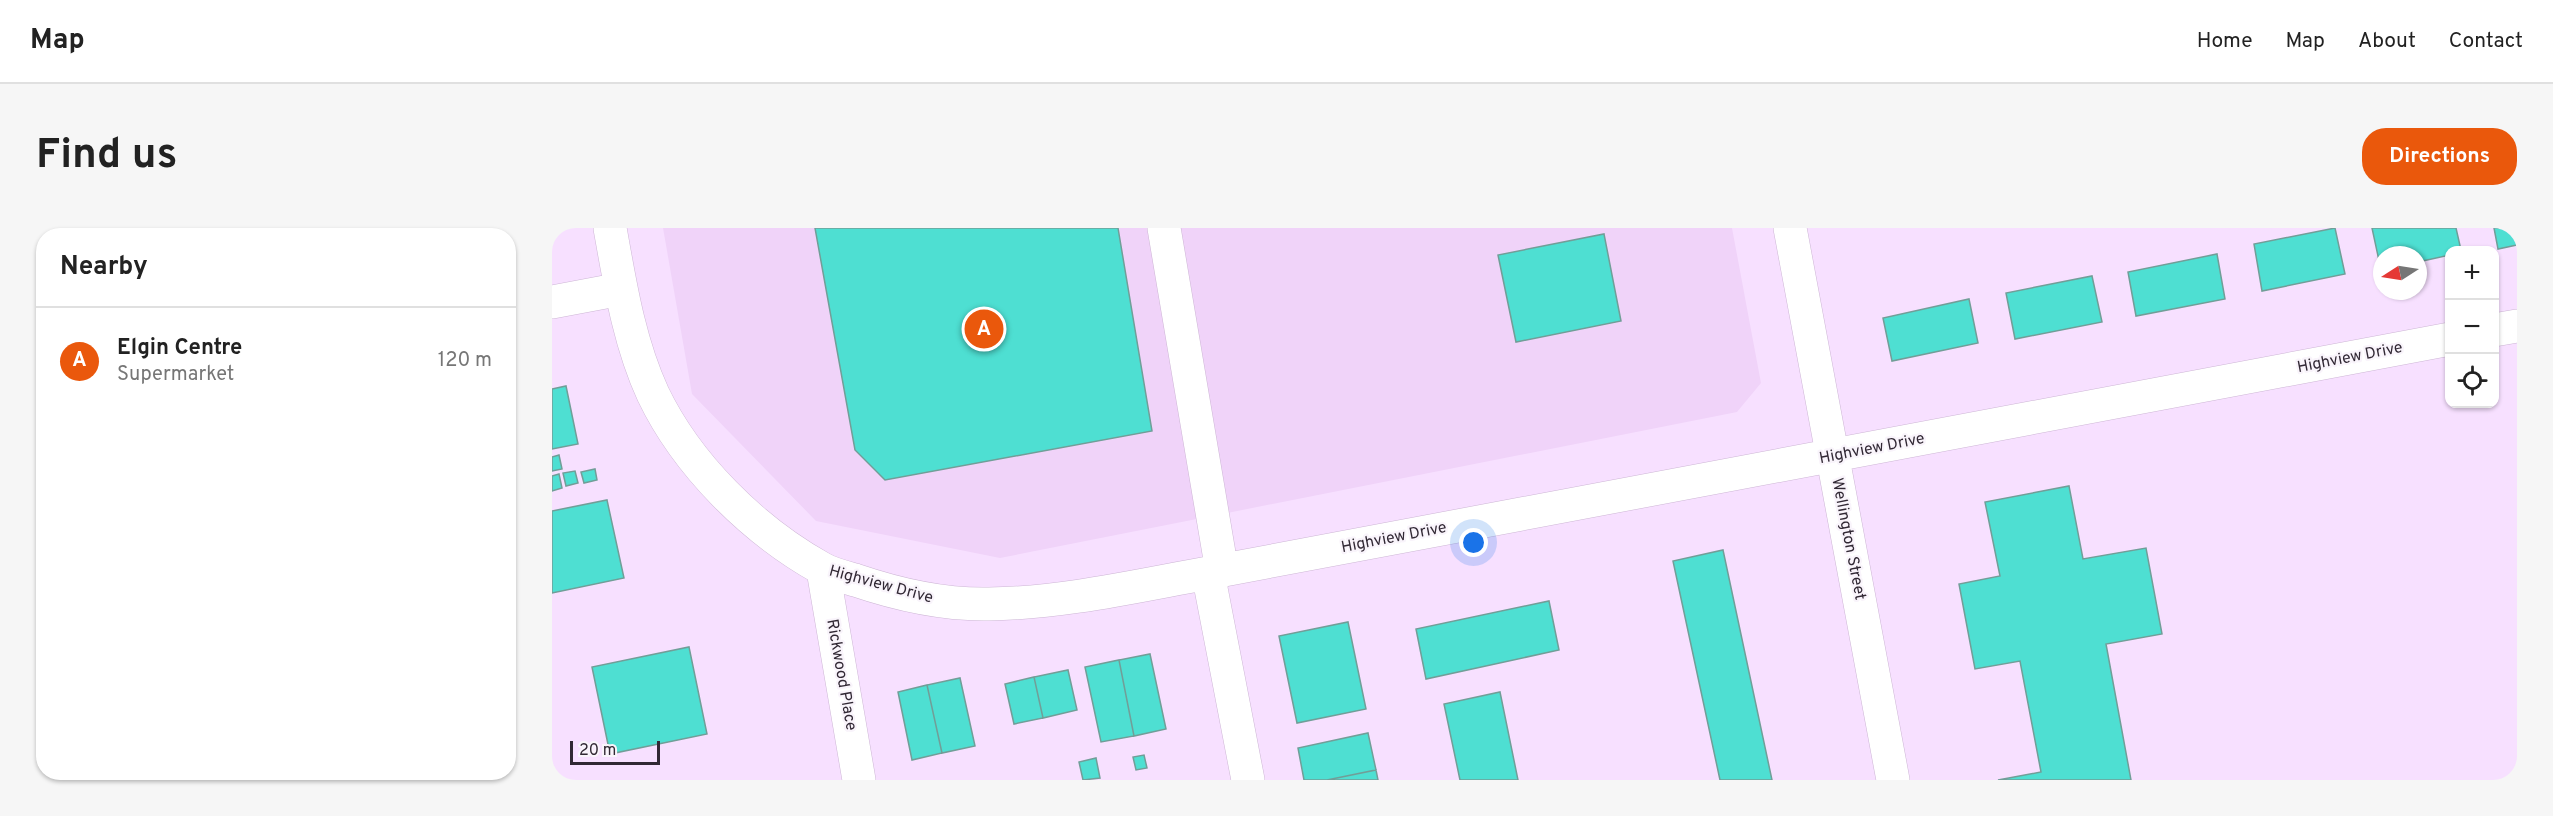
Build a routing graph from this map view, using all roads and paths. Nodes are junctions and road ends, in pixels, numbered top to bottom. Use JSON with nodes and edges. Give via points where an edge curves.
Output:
{"nodes":[{"id":1,"x":610,"y":228,"type":"edge"},
{"id":2,"x":1164,"y":228,"type":"edge"},
{"id":3,"x":1790,"y":228,"type":"edge"},
{"id":4,"x":621,"y":289,"type":"junction"},
{"id":5,"x":552,"y":302,"type":"edge"},
{"id":6,"x":2517,"y":326,"type":"edge"},
{"id":7,"x":2499,"y":329,"type":"edge"},
{"id":8,"x":2445,"y":340,"type":"edge"},
{"id":9,"x":1832,"y":456,"type":"junction"},
{"id":10,"x":823,"y":570,"type":"junction"},
{"id":11,"x":1215,"y":572,"type":"junction"},
{"id":12,"x":860,"y":780,"type":"edge"},
{"id":13,"x":1248,"y":780,"type":"edge"},
{"id":14,"x":1893,"y":780,"type":"edge"}],
"edges":[{"from":1,"to":4,"type":"street","name":"Highview Drive"},
{"from":2,"to":11,"type":"street"},
{"from":3,"to":9,"type":"street","name":"Wellington Street"},
{"from":4,"to":5,"type":"street"},
{"from":4,"to":10,"type":"street","name":"Highview Drive","via":[[654,396],[685,446],[723,494]]},
{"from":6,"to":7,"type":"street"},
{"from":8,"to":9,"type":"street","name":"Highview Drive"},
{"from":9,"to":11,"type":"street","name":"Highview Drive"},
{"from":9,"to":14,"type":"street","name":"Wellington Street"},
{"from":10,"to":11,"type":"street","name":"Highview Drive","via":[[925,600],[987,604],[1043,602]]},
{"from":10,"to":12,"type":"street","name":"Rickwood Place"},
{"from":11,"to":13,"type":"street"}]}
